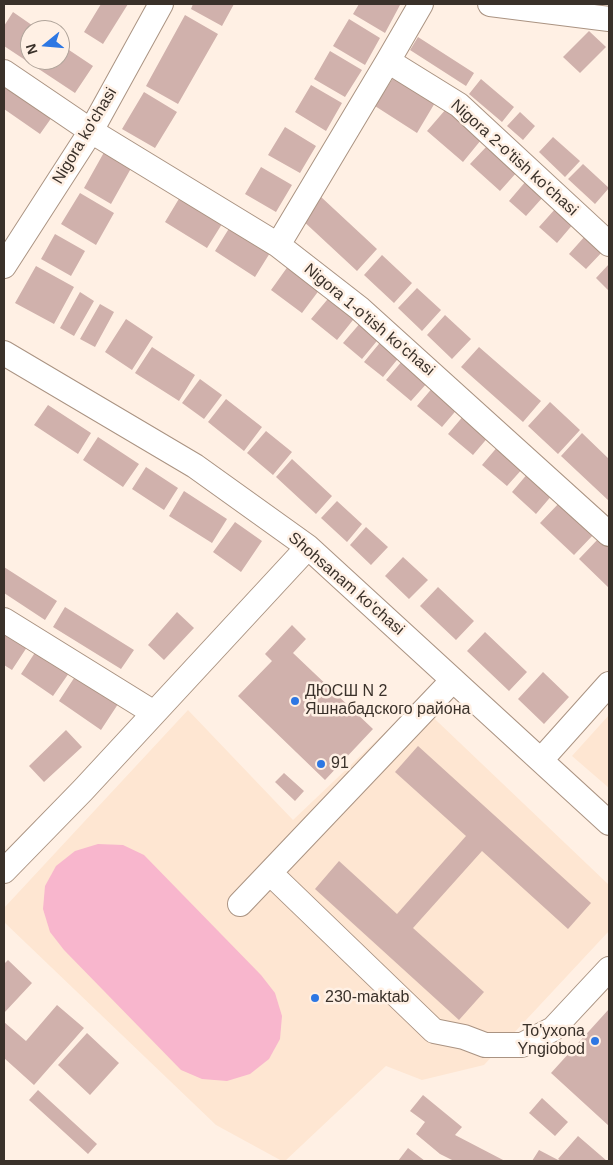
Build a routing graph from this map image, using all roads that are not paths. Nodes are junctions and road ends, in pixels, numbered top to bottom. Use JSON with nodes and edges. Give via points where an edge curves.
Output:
{"nodes":[{"id":1,"x":161,"y":4,"type":"edge"},
{"id":2,"x":421,"y":4,"type":"edge"},
{"id":3,"x":490,"y":4,"type":"edge"},
{"id":4,"x":609,"y":19,"type":"edge"},
{"id":5,"x":388,"y":61,"type":"junction"},
{"id":6,"x":4,"y":72,"type":"edge"},
{"id":7,"x":91,"y":131,"type":"junction"},
{"id":8,"x":609,"y":244,"type":"edge"},
{"id":9,"x":278,"y":245,"type":"junction"},
{"id":10,"x":4,"y":266,"type":"edge"},
{"id":11,"x":4,"y":352,"type":"edge"},
{"id":12,"x":609,"y":534,"type":"edge"},
{"id":13,"x":308,"y":547,"type":"junction"},
{"id":14,"x":4,"y":620,"type":"edge"},
{"id":15,"x":453,"y":680,"type":"junction"},
{"id":16,"x":609,"y":684,"type":"edge"},
{"id":17,"x":154,"y":713,"type":"junction"},
{"id":18,"x":540,"y":760,"type":"junction"},
{"id":19,"x":609,"y":823,"type":"edge"},
{"id":20,"x":4,"y":871,"type":"edge"},
{"id":21,"x":270,"y":873,"type":"junction"},
{"id":22,"x":240,"y":904,"type":"dead end"},
{"id":23,"x":609,"y":969,"type":"edge"}],
"edges":[{"from":1,"to":7,"type":"street","name":"Nigora ko'chasi"},
{"from":2,"to":5,"type":"street"},
{"from":3,"to":4,"type":"street"},
{"from":5,"to":8,"type":"street","name":"Nigora 2-o'tish ko'chasi","via":[[459,105]]},
{"from":5,"to":9,"type":"street"},
{"from":6,"to":7,"type":"street","name":"Nigora 1-o'tish ko'chasi"},
{"from":7,"to":9,"type":"street","name":"Nigora 1-o'tish ko'chasi"},
{"from":7,"to":10,"type":"street","name":"Nigora ko'chasi"},
{"from":9,"to":12,"type":"street","name":"Nigora 1-o'tish ko'chasi","via":[[359,308]]},
{"from":11,"to":13,"type":"street","name":"Shohsanam ko'chasi","via":[[195,466]]},
{"from":13,"to":15,"type":"street","name":"Shohsanam ko'chasi"},
{"from":13,"to":17,"type":"street"},
{"from":14,"to":17,"type":"street"},
{"from":15,"to":18,"type":"street","name":"Shohsanam ko'chasi"},
{"from":15,"to":21,"type":"street"},
{"from":16,"to":18,"type":"street"},
{"from":17,"to":20,"type":"street"},
{"from":18,"to":19,"type":"street","name":"Shohsanam ko'chasi"},
{"from":21,"to":22,"type":"street"},
{"from":21,"to":23,"type":"street","via":[[434,1031],[485,1045],[522,1045],[553,1029]]}]}
